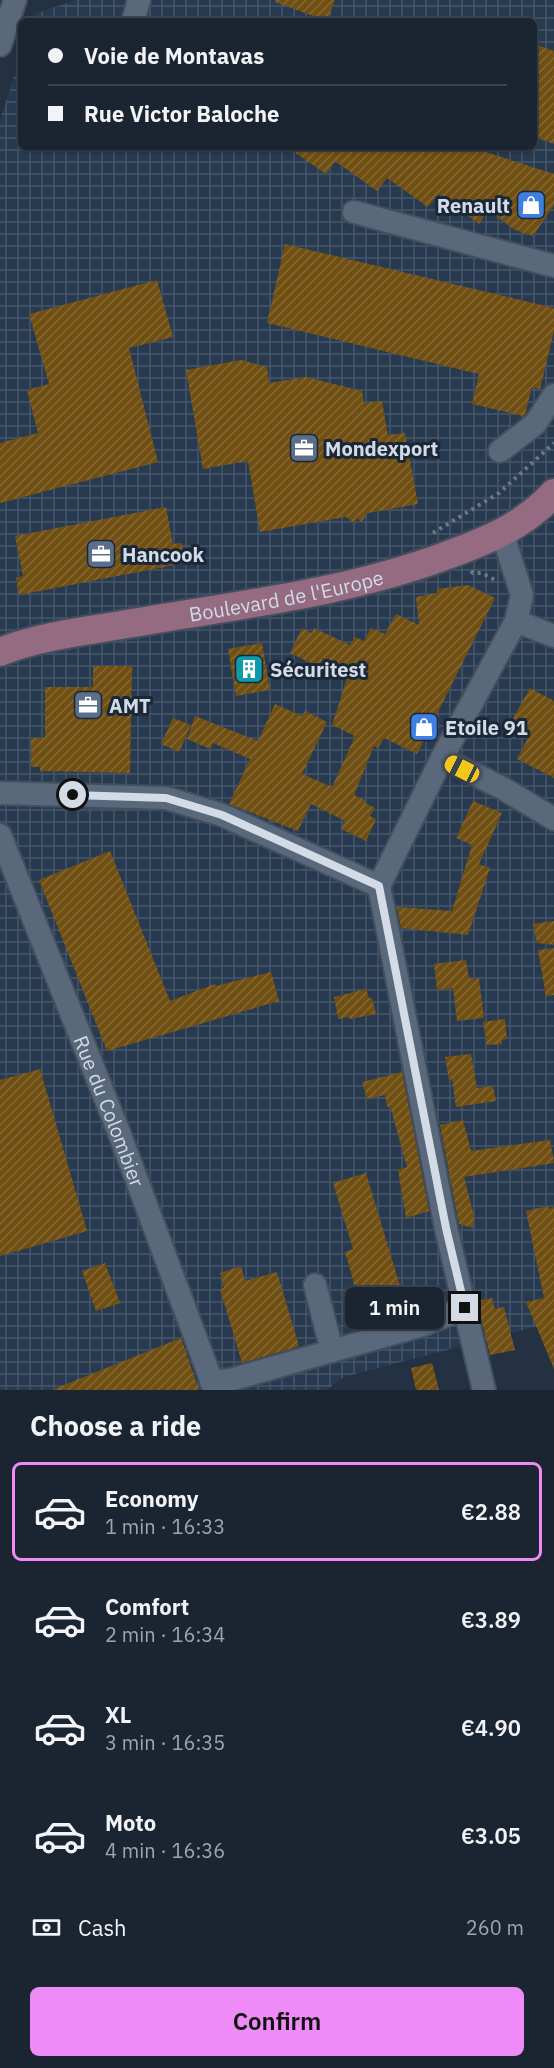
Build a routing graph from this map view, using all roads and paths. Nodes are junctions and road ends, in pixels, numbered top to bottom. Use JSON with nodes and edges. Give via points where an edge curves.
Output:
{"nodes":[{"id":1,"x":15,"y":0,"type":"edge"},
{"id":2,"x":139,"y":0,"type":"edge"},
{"id":3,"x":134,"y":18,"type":"edge"},
{"id":4,"x":0,"y":45,"type":"edge"},
{"id":5,"x":354,"y":212,"type":"dead end"},
{"id":6,"x":554,"y":266,"type":"edge"},
{"id":7,"x":554,"y":395,"type":"edge"},
{"id":8,"x":554,"y":443,"type":"edge"},
{"id":9,"x":500,"y":451,"type":"dead end"},
{"id":10,"x":554,"y":493,"type":"edge"},
{"id":11,"x":508,"y":531,"type":"junction"},
{"id":12,"x":429,"y":535,"type":"dead end"},
{"id":13,"x":516,"y":621,"type":"junction"},
{"id":14,"x":554,"y":636,"type":"edge"},
{"id":15,"x":0,"y":652,"type":"edge"},
{"id":16,"x":442,"y":758,"type":"junction"},
{"id":17,"x":0,"y":793,"type":"edge"},
{"id":18,"x":554,"y":819,"type":"edge"},
{"id":19,"x":0,"y":835,"type":"edge"},
{"id":20,"x":379,"y":886,"type":"junction"},
{"id":21,"x":315,"y":1286,"type":"dead end"},
{"id":22,"x":465,"y":1308,"type":"junction"},
{"id":23,"x":332,"y":1351,"type":"junction"},
{"id":24,"x":213,"y":1386,"type":"edge"},
{"id":25,"x":484,"y":1390,"type":"edge"}],
"edges":[{"from":1,"to":4,"type":"street"},
{"from":2,"to":3,"type":"street"},
{"from":5,"to":6,"type":"street"},
{"from":7,"to":9,"type":"street","via":[[535,424]]},
{"from":8,"to":12,"type":"path","via":[[499,494]]},
{"from":10,"to":11,"type":"main road","name":"Boulevard de l'Europe"},
{"from":11,"to":13,"type":"street","via":[[505,542],[522,595]]},
{"from":11,"to":15,"type":"main road","name":"Boulevard de l'Europe","via":[[423,565],[367,581],[54,637]]},
{"from":13,"to":14,"type":"street"},
{"from":13,"to":16,"type":"street"},
{"from":16,"to":18,"type":"street"},
{"from":16,"to":20,"type":"street"},
{"from":17,"to":20,"type":"street","via":[[166,798],[222,815]]},
{"from":19,"to":24,"type":"street","name":"Rue du Colombier","via":[[120,1135]]},
{"from":20,"to":22,"type":"street"},
{"from":21,"to":23,"type":"street"},
{"from":22,"to":23,"type":"street","via":[[423,1325]]},
{"from":22,"to":25,"type":"street"},
{"from":23,"to":24,"type":"street"}]}
